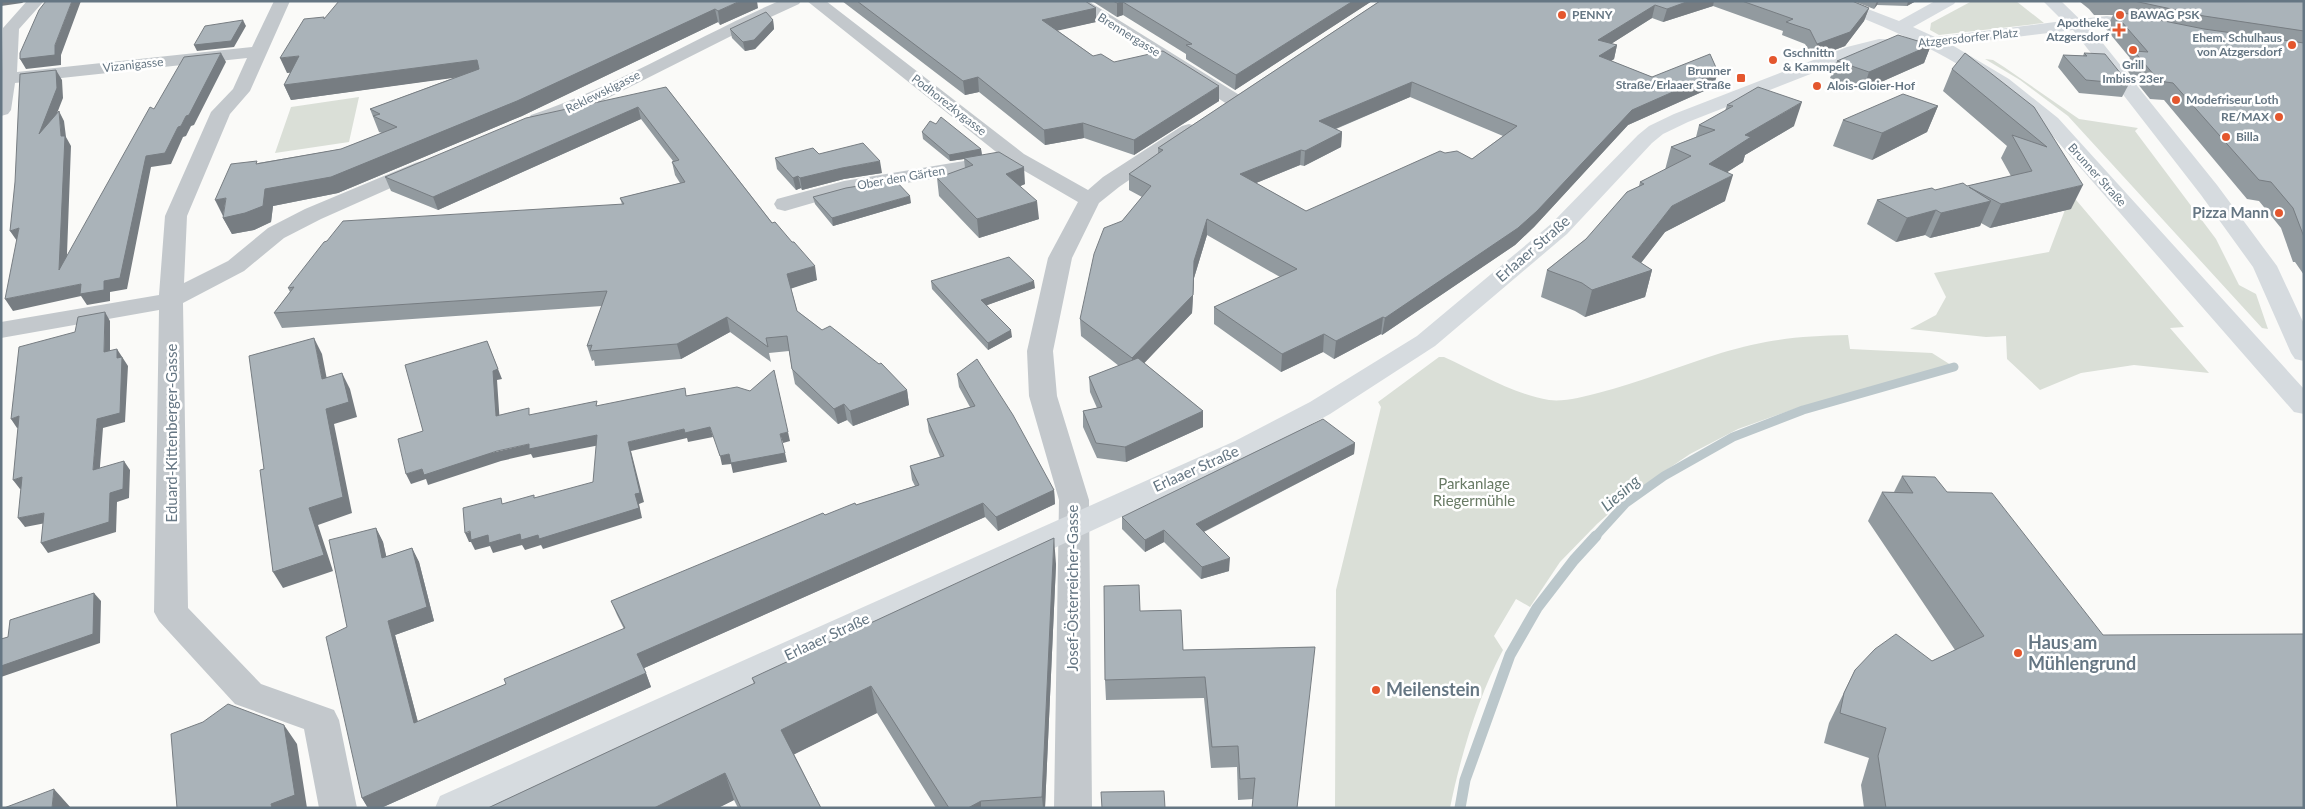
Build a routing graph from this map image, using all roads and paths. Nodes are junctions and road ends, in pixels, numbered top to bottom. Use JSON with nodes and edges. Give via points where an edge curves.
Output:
{"nodes":[{"id":1,"x":36,"y":1,"type":"edge"},
{"id":2,"x":282,"y":1,"type":"edge"},
{"id":3,"x":793,"y":1,"type":"edge"},
{"id":4,"x":815,"y":1,"type":"edge"},
{"id":5,"x":1076,"y":1,"type":"edge"},
{"id":6,"x":1948,"y":1,"type":"edge"},
{"id":7,"x":2051,"y":1,"type":"edge"},
{"id":8,"x":1830,"y":3,"type":"edge"},
{"id":9,"x":2077,"y":24,"type":"junction"},
{"id":10,"x":6,"y":27,"type":"edge"},
{"id":11,"x":1898,"y":28,"type":"junction"},
{"id":12,"x":2160,"y":31,"type":"edge"},
{"id":13,"x":1930,"y":43,"type":"junction"},
{"id":14,"x":1879,"y":44,"type":"junction"},
{"id":15,"x":258,"y":52,"type":"junction"},
{"id":16,"x":7,"y":78,"type":"junction"},
{"id":17,"x":1250,"y":90,"type":"edge"},
{"id":18,"x":1234,"y":100,"type":"junction"},
{"id":19,"x":1,"y":110,"type":"edge"},
{"id":20,"x":1217,"y":111,"type":"edge"},
{"id":21,"x":1201,"y":122,"type":"edge"},
{"id":22,"x":517,"y":126,"type":"edge"},
{"id":23,"x":1017,"y":158,"type":"junction"},
{"id":24,"x":437,"y":161,"type":"edge"},
{"id":25,"x":1090,"y":200,"type":"junction"},
{"id":26,"x":785,"y":204,"type":"dead end"},
{"id":27,"x":171,"y":300,"type":"junction"},
{"id":28,"x":1,"y":330,"type":"edge"},
{"id":29,"x":2304,"y":353,"type":"edge"},
{"id":30,"x":2304,"y":406,"type":"edge"},
{"id":31,"x":1075,"y":524,"type":"junction"},
{"id":32,"x":338,"y":808,"type":"edge"},
{"id":33,"x":454,"y":808,"type":"edge"},
{"id":34,"x":1073,"y":808,"type":"edge"}],
"edges":[{"from":1,"to":10,"type":"street"},
{"from":2,"to":15,"type":"street","name":"Eduard-Kittenberger-Gasse"},
{"from":3,"to":22,"type":"street","name":"Reklewskigasse","via":[[577,106]]},
{"from":4,"to":23,"type":"street","name":"Podhorezkygasse"},
{"from":5,"to":18,"type":"street","name":"Brennergasse"},
{"from":6,"to":11,"type":"main road","name":"Atzgersdorfer Platz"},
{"from":7,"to":9,"type":"main road"},
{"from":8,"to":11,"type":"main road","name":"Brunner Straße"},
{"from":9,"to":12,"type":"main road","name":"Atzgersdorfer Platz","via":[[2107,21]]},
{"from":9,"to":13,"type":"main road","name":"Atzgersdorfer Platz"},
{"from":9,"to":29,"type":"main road","via":[[2265,266]]},
{"from":10,"to":16,"type":"street"},
{"from":11,"to":13,"type":"main road","name":"Brunner Straße"},
{"from":11,"to":14,"type":"main road","name":"Atzgersdorfer Platz"},
{"from":13,"to":14,"type":"main road","name":"Atzgersdorfer Platz"},
{"from":13,"to":30,"type":"main road","name":"Brunner Straße","via":[[2013,89],[2051,122]]},
{"from":14,"to":31,"type":"main road","name":"Erlaaer Straße","via":[[1801,71],[1656,130],[1560,229],[1426,340],[1320,408],[1245,448]]},
{"from":15,"to":16,"type":"street","name":"Vizanigasse"},
{"from":15,"to":27,"type":"street","name":"Eduard-Kittenberger-Gasse","via":[[241,91],[221,112],[176,216]]},
{"from":16,"to":19,"type":"street"},
{"from":17,"to":18,"type":"street"},
{"from":18,"to":20,"type":"street"},
{"from":21,"to":25,"type":"street","name":"Josef-Österreicher-Gasse","via":[[1111,182]]},
{"from":23,"to":25,"type":"street","name":"Podhorezkygasse"},
{"from":23,"to":26,"type":"street","name":"Ober den Gärten","via":[[844,188]]},
{"from":24,"to":27,"type":"street","via":[[284,229],[236,266]]},
{"from":25,"to":31,"type":"street","name":"Josef-Österreicher-Gasse","via":[[1060,258],[1040,351],[1043,396],[1074,500]]},
{"from":27,"to":28,"type":"street"},
{"from":27,"to":32,"type":"street","name":"Eduard-Kittenberger-Gasse","via":[[172,612],[248,694],[321,720]]},
{"from":31,"to":33,"type":"main road","name":"Erlaaer Straße"},
{"from":31,"to":34,"type":"street","name":"Josef-Österreicher-Gasse"}]}
